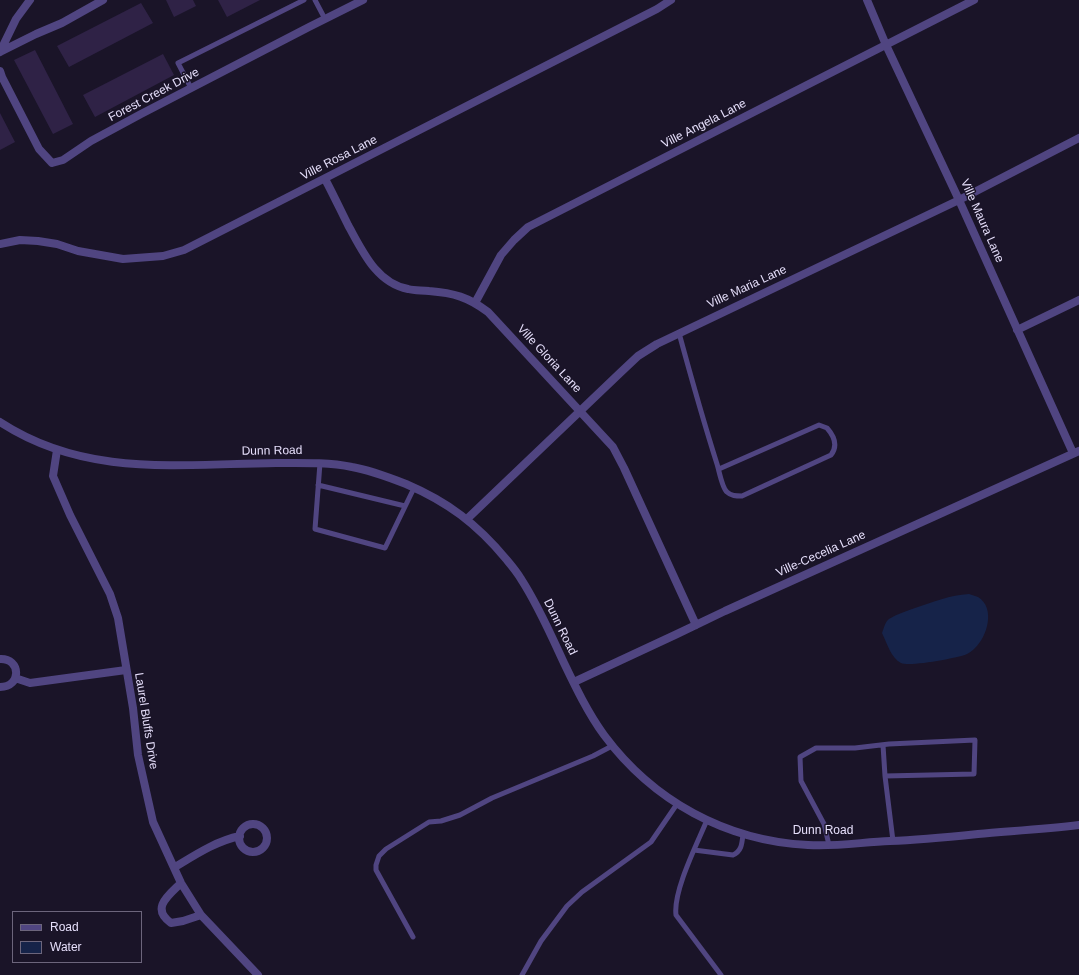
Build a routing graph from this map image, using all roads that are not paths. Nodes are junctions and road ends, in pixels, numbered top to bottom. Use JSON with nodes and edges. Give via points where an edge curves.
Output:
{"nodes":[{"id":1,"x":103,"y":0,"type":"edge"},
{"id":2,"x":304,"y":0,"type":"edge"},
{"id":3,"x":315,"y":0,"type":"edge"},
{"id":4,"x":363,"y":0,"type":"edge"},
{"id":5,"x":671,"y":0,"type":"edge"},
{"id":6,"x":867,"y":0,"type":"edge"},
{"id":7,"x":974,"y":0,"type":"edge"},
{"id":8,"x":30,"y":1,"type":"edge"},
{"id":9,"x":325,"y":19,"type":"junction"},
{"id":10,"x":886,"y":45,"type":"junction"},
{"id":11,"x":0,"y":52,"type":"edge"},
{"id":12,"x":0,"y":71,"type":"edge"},
{"id":13,"x":191,"y":88,"type":"junction"},
{"id":14,"x":1079,"y":138,"type":"edge"},
{"id":15,"x":324,"y":179,"type":"junction"},
{"id":16,"x":960,"y":200,"type":"junction"},
{"id":17,"x":0,"y":244,"type":"edge"},
{"id":18,"x":1079,"y":300,"type":"edge"},
{"id":19,"x":475,"y":303,"type":"junction"},
{"id":20,"x":1017,"y":330,"type":"junction"},
{"id":21,"x":679,"y":332,"type":"junction"},
{"id":22,"x":581,"y":411,"type":"junction"},
{"id":23,"x":0,"y":422,"type":"edge"},
{"id":24,"x":57,"y":450,"type":"junction"},
{"id":25,"x":1076,"y":452,"type":"edge"},
{"id":26,"x":320,"y":463,"type":"junction"},
{"id":27,"x":719,"y":469,"type":"junction"},
{"id":28,"x":318,"y":485,"type":"junction"},
{"id":29,"x":414,"y":488,"type":"junction"},
{"id":30,"x":405,"y":506,"type":"junction"},
{"id":31,"x":467,"y":519,"type":"junction"},
{"id":32,"x":696,"y":625,"type":"junction"},
{"id":33,"x":0,"y":659,"type":"edge"},
{"id":34,"x":126,"y":670,"type":"junction"},
{"id":35,"x":15,"y":678,"type":"junction"},
{"id":36,"x":574,"y":682,"type":"junction"},
{"id":37,"x":0,"y":687,"type":"edge"},
{"id":38,"x":883,"y":745,"type":"junction"},
{"id":39,"x":612,"y":746,"type":"junction"},
{"id":40,"x":885,"y":776,"type":"junction"},
{"id":41,"x":677,"y":804,"type":"junction"},
{"id":42,"x":707,"y":820,"type":"junction"},
{"id":43,"x":1079,"y":824,"type":"edge"},
{"id":44,"x":743,"y":834,"type":"junction"},
{"id":45,"x":240,"y":836,"type":"dead end"},
{"id":46,"x":893,"y":841,"type":"junction"},
{"id":47,"x":829,"y":845,"type":"junction"},
{"id":48,"x":694,"y":850,"type":"junction"},
{"id":49,"x":175,"y":867,"type":"junction"},
{"id":50,"x":182,"y":882,"type":"junction"},
{"id":51,"x":201,"y":915,"type":"junction"},
{"id":52,"x":413,"y":937,"type":"dead end"},
{"id":53,"x":258,"y":975,"type":"edge"},
{"id":54,"x":522,"y":975,"type":"edge"},
{"id":55,"x":721,"y":975,"type":"edge"}],
"edges":[{"from":1,"to":11,"type":"street","via":[[62,23]]},
{"from":2,"to":13,"type":"lane","via":[[178,63]]},
{"from":3,"to":9,"type":"lane"},
{"from":4,"to":9,"type":"street","name":"Forest Creek Drive"},
{"from":5,"to":15,"type":"street","name":"Ville Rosa Lane"},
{"from":6,"to":10,"type":"street","name":"Ville Maura Lane"},
{"from":7,"to":10,"type":"street","name":"Ville Angela Lane"},
{"from":8,"to":11,"type":"street","via":[[16,19]]},
{"from":9,"to":13,"type":"street","name":"Forest Creek Drive"},
{"from":10,"to":16,"type":"street","name":"Ville Maura Lane"},
{"from":10,"to":19,"type":"street","name":"Ville Angela Lane","via":[[528,228],[501,255]]},
{"from":12,"to":13,"type":"street","name":"Forest Creek Drive","via":[[39,149],[52,163],[63,160],[91,141]]},
{"from":14,"to":16,"type":"street","name":"Ville Maria Lane"},
{"from":15,"to":17,"type":"street","name":"Ville Rosa Lane","via":[[184,250],[163,256],[123,259],[38,241],[20,240]]},
{"from":15,"to":19,"type":"street","name":"Ville Gloria Lane","via":[[362,250],[383,277],[394,286],[408,290],[439,292]]},
{"from":16,"to":20,"type":"street","name":"Ville Maura Lane"},
{"from":16,"to":21,"type":"street","name":"Ville Maria Lane"},
{"from":18,"to":20,"type":"street"},
{"from":19,"to":22,"type":"street","name":"Ville Gloria Lane","via":[[488,312]]},
{"from":20,"to":25,"type":"street","name":"Ville Maura Lane"},
{"from":21,"to":22,"type":"street","name":"Ville Maria Lane","via":[[638,356]]},
{"from":21,"to":27,"type":"lane"},
{"from":22,"to":31,"type":"street","name":"Ville Maria Lane"},
{"from":22,"to":32,"type":"street","name":"Ville Gloria Lane","via":[[613,447]]},
{"from":23,"to":24,"type":"street","name":"Dunn Road","via":[[32,440]]},
{"from":24,"to":26,"type":"street","name":"Dunn Road","via":[[106,461],[139,464]]},
{"from":24,"to":34,"type":"street","name":"Laurel Bluffs Drive","via":[[53,476],[110,594],[118,618]]},
{"from":25,"to":32,"type":"street","name":"Ville-Cecelia Lane"},
{"from":26,"to":28,"type":"lane"},
{"from":26,"to":29,"type":"street","name":"Dunn Road","via":[[369,470]]},
{"from":27,"to":27,"type":"lane","via":[[726,491],[732,495],[742,496],[831,455],[836,446],[827,428],[819,425]]},
{"from":28,"to":30,"type":"lane"},
{"from":28,"to":30,"type":"lane","via":[[315,529],[385,548]]},
{"from":29,"to":30,"type":"lane"},
{"from":29,"to":31,"type":"street","name":"Dunn Road","via":[[434,497]]},
{"from":31,"to":36,"type":"street","name":"Dunn Road","via":[[488,538],[520,577]]},
{"from":32,"to":36,"type":"street","name":"Ville-Cecelia Lane"},
{"from":33,"to":35,"type":"street","via":[[14,665]]},
{"from":34,"to":35,"type":"street","via":[[30,683]]},
{"from":34,"to":49,"type":"street","name":"Laurel Bluffs Drive","via":[[142,779],[153,822]]},
{"from":35,"to":37,"type":"street","via":[[9,685]]},
{"from":36,"to":39,"type":"street","name":"Dunn Road"},
{"from":38,"to":40,"type":"lane"},
{"from":38,"to":40,"type":"lane","via":[[975,740],[974,774]]},
{"from":38,"to":47,"type":"lane","via":[[816,748],[800,757],[801,781],[824,824]]},
{"from":39,"to":41,"type":"street","name":"Dunn Road","via":[[638,774]]},
{"from":39,"to":52,"type":"lane","via":[[492,798],[460,815],[429,822],[386,849],[379,856],[376,870]]},
{"from":40,"to":46,"type":"lane"},
{"from":41,"to":42,"type":"street","name":"Dunn Road"},
{"from":41,"to":54,"type":"lane","via":[[651,842],[567,906],[541,941]]},
{"from":42,"to":44,"type":"street","name":"Dunn Road"},
{"from":42,"to":48,"type":"lane"},
{"from":43,"to":46,"type":"street","name":"Dunn Road","via":[[1025,831]]},
{"from":44,"to":47,"type":"street","name":"Dunn Road","via":[[809,846]]},
{"from":44,"to":48,"type":"lane","via":[[740,850],[733,855]]},
{"from":45,"to":49,"type":"street","via":[[228,838]]},
{"from":46,"to":47,"type":"street","name":"Dunn Road"},
{"from":48,"to":55,"type":"lane","via":[[677,898],[676,915]]},
{"from":49,"to":50,"type":"street","name":"Laurel Bluffs Drive"},
{"from":50,"to":51,"type":"street","name":"Laurel Bluffs Drive"},
{"from":50,"to":51,"type":"street","via":[[166,899],[161,913],[171,923]]},
{"from":51,"to":53,"type":"street","name":"Laurel Bluffs Drive"}]}
